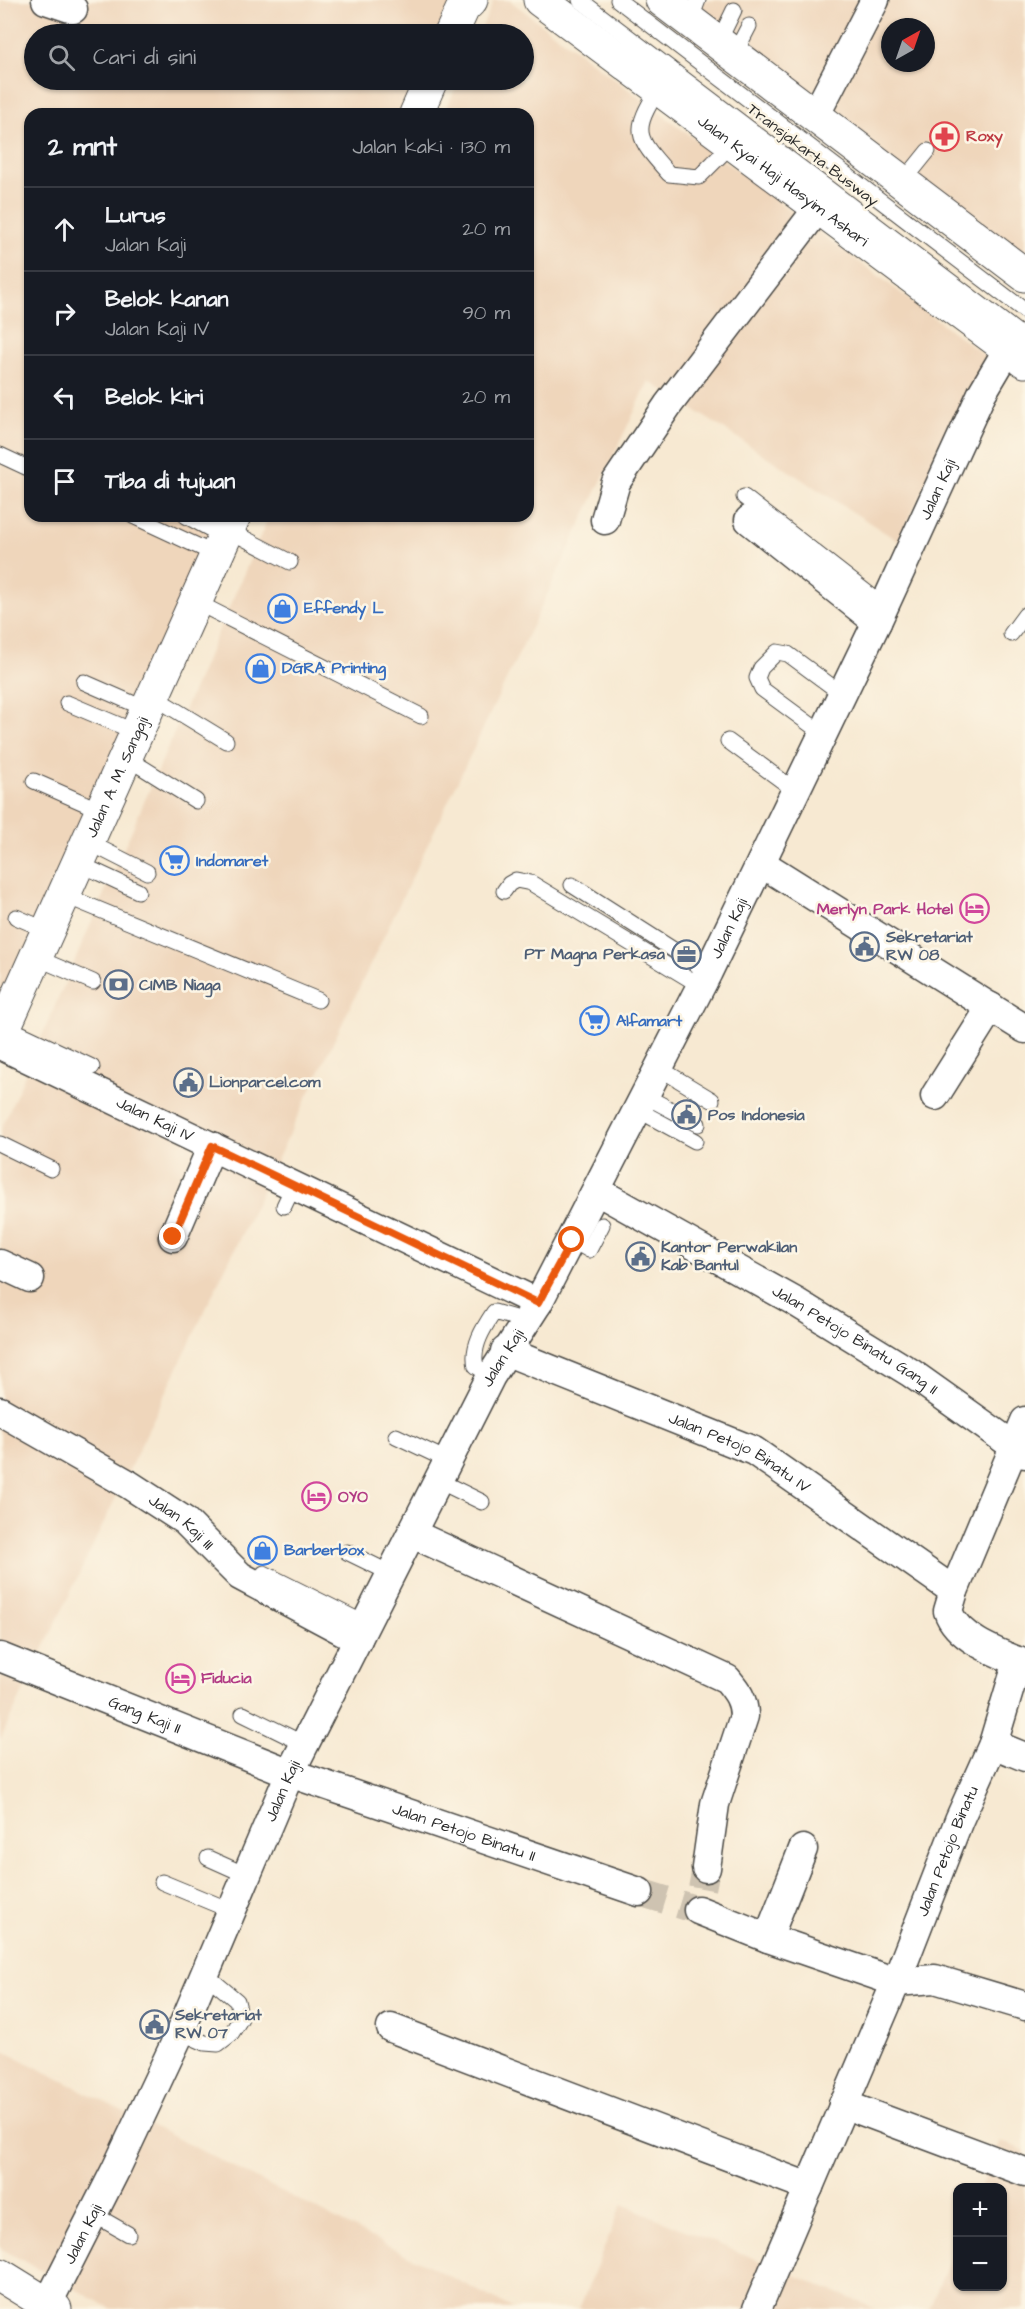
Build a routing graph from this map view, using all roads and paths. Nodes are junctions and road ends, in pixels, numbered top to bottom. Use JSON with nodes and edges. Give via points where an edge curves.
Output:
{"nodes":[{"id":1,"x":46,"y":0,"type":"edge"},
{"id":2,"x":540,"y":0,"type":"edge"},
{"id":3,"x":580,"y":0,"type":"edge"},
{"id":4,"x":618,"y":0,"type":"edge"},
{"id":5,"x":662,"y":0,"type":"edge"},
{"id":6,"x":875,"y":0,"type":"edge"},
{"id":7,"x":73,"y":9,"type":"dead end"},
{"id":8,"x":694,"y":10,"type":"edge"},
{"id":9,"x":734,"y":10,"type":"dead end"},
{"id":10,"x":749,"y":26,"type":"dead end"},
{"id":11,"x":726,"y":49,"type":"junction"},
{"id":12,"x":659,"y":88,"type":"junction"},
{"id":13,"x":427,"y":90,"type":"edge"},
{"id":14,"x":419,"y":108,"type":"edge"},
{"id":15,"x":815,"y":116,"type":"junction"},
{"id":16,"x":733,"y":143,"type":"junction"},
{"id":17,"x":928,"y":151,"type":"dead end"},
{"id":18,"x":903,"y":182,"type":"junction"},
{"id":19,"x":819,"y":207,"type":"junction"},
{"id":20,"x":1022,"y":268,"type":"edge"},
{"id":21,"x":1025,"y":311,"type":"edge"},
{"id":22,"x":1019,"y":349,"type":"edge"},
{"id":23,"x":0,"y":455,"type":"edge"},
{"id":24,"x":24,"y":466,"type":"edge"},
{"id":25,"x":746,"y":508,"type":"dead end"},
{"id":26,"x":604,"y":520,"type":"dead end"},
{"id":27,"x":164,"y":522,"type":"edge"},
{"id":28,"x":199,"y":522,"type":"edge"},
{"id":29,"x":226,"y":534,"type":"edge"},
{"id":30,"x":290,"y":562,"type":"dead end"},
{"id":31,"x":196,"y":602,"type":"junction"},
{"id":32,"x":880,"y":614,"type":"junction"},
{"id":33,"x":1025,"y":615,"type":"edge"},
{"id":34,"x":1011,"y":634,"type":"dead end"},
{"id":35,"x":84,"y":682,"type":"dead end"},
{"id":36,"x":842,"y":694,"type":"junction"},
{"id":37,"x":67,"y":703,"type":"dead end"},
{"id":38,"x":421,"y":716,"type":"dead end"},
{"id":39,"x":142,"y":725,"type":"junction"},
{"id":40,"x":822,"y":734,"type":"junction"},
{"id":41,"x":226,"y":741,"type":"dead end"},
{"id":42,"x":728,"y":741,"type":"dead end"},
{"id":43,"x":34,"y":781,"type":"dead end"},
{"id":44,"x":796,"y":791,"type":"junction"},
{"id":45,"x":196,"y":801,"type":"dead end"},
{"id":46,"x":102,"y":811,"type":"junction"},
{"id":47,"x":84,"y":853,"type":"junction"},
{"id":48,"x":761,"y":863,"type":"junction"},
{"id":49,"x":147,"y":872,"type":"dead end"},
{"id":50,"x":573,"y":885,"type":"dead end"},
{"id":51,"x":138,"y":891,"type":"dead end"},
{"id":52,"x":504,"y":891,"type":"dead end"},
{"id":53,"x":66,"y":896,"type":"junction"},
{"id":54,"x":16,"y":917,"type":"dead end"},
{"id":55,"x":43,"y":945,"type":"junction"},
{"id":56,"x":704,"y":979,"type":"junction"},
{"id":57,"x":93,"y":982,"type":"dead end"},
{"id":58,"x":318,"y":1000,"type":"dead end"},
{"id":59,"x":991,"y":1007,"type":"junction"},
{"id":60,"x":1025,"y":1029,"type":"edge"},
{"id":61,"x":2,"y":1036,"type":"edge"},
{"id":62,"x":92,"y":1067,"type":"dead end"},
{"id":63,"x":659,"y":1068,"type":"junction"},
{"id":64,"x":935,"y":1096,"type":"dead end"},
{"id":65,"x":712,"y":1100,"type":"dead end"},
{"id":66,"x":641,"y":1103,"type":"junction"},
{"id":67,"x":698,"y":1124,"type":"dead end"},
{"id":68,"x":695,"y":1141,"type":"dead end"},
{"id":69,"x":0,"y":1144,"type":"edge"},
{"id":70,"x":212,"y":1146,"type":"junction"},
{"id":71,"x":51,"y":1169,"type":"dead end"},
{"id":72,"x":597,"y":1191,"type":"junction"},
{"id":73,"x":602,"y":1225,"type":"dead end"},
{"id":74,"x":173,"y":1237,"type":"dead end"},
{"id":75,"x":572,"y":1240,"type":"junction"},
{"id":76,"x":0,"y":1264,"type":"edge"},
{"id":77,"x":30,"y":1278,"type":"dead end"},
{"id":78,"x":532,"y":1312,"type":"junction"},
{"id":79,"x":506,"y":1351,"type":"junction"},
{"id":80,"x":491,"y":1376,"type":"junction"},
{"id":81,"x":0,"y":1411,"type":"edge"},
{"id":82,"x":1025,"y":1421,"type":"edge"},
{"id":83,"x":396,"y":1436,"type":"dead end"},
{"id":84,"x":1019,"y":1450,"type":"edge"},
{"id":85,"x":444,"y":1471,"type":"junction"},
{"id":86,"x":482,"y":1502,"type":"dead end"},
{"id":87,"x":413,"y":1534,"type":"junction"},
{"id":88,"x":347,"y":1552,"type":"dead end"},
{"id":89,"x":244,"y":1564,"type":"dead end"},
{"id":90,"x":392,"y":1574,"type":"junction"},
{"id":91,"x":954,"y":1591,"type":"junction"},
{"id":92,"x":362,"y":1631,"type":"junction"},
{"id":93,"x":0,"y":1657,"type":"edge"},
{"id":94,"x":1022,"y":1662,"type":"edge"},
{"id":95,"x":243,"y":1714,"type":"dead end"},
{"id":96,"x":304,"y":1744,"type":"junction"},
{"id":97,"x":993,"y":1744,"type":"junction"},
{"id":98,"x":1025,"y":1757,"type":"edge"},
{"id":99,"x":290,"y":1773,"type":"junction"},
{"id":100,"x":803,"y":1849,"type":"dead end"},
{"id":101,"x":208,"y":1858,"type":"dead end"},
{"id":102,"x":706,"y":1868,"type":"tunnel mouth"},
{"id":103,"x":246,"y":1875,"type":"junction"},
{"id":104,"x":162,"y":1882,"type":"dead end"},
{"id":105,"x":639,"y":1892,"type":"tunnel mouth"},
{"id":106,"x":698,"y":1910,"type":"dead end"},
{"id":107,"x":232,"y":1911,"type":"junction"},
{"id":108,"x":768,"y":1938,"type":"junction"},
{"id":109,"x":205,"y":1974,"type":"junction"},
{"id":110,"x":896,"y":1982,"type":"junction"},
{"id":111,"x":1025,"y":2006,"type":"edge"},
{"id":112,"x":390,"y":2028,"type":"dead end"},
{"id":113,"x":180,"y":2032,"type":"junction"},
{"id":114,"x":843,"y":2104,"type":"junction"},
{"id":115,"x":1025,"y":2172,"type":"edge"},
{"id":116,"x":808,"y":2187,"type":"junction"},
{"id":117,"x":93,"y":2214,"type":"junction"},
{"id":118,"x":128,"y":2234,"type":"dead end"},
{"id":119,"x":0,"y":2275,"type":"edge"},
{"id":120,"x":49,"y":2307,"type":"edge"},
{"id":121,"x":757,"y":2309,"type":"edge"}],
"edges":[{"from":1,"to":7,"type":"street"},
{"from":2,"to":12,"type":"main road","name":"Jalan Kyai Haji Hasyim Ashari"},
{"from":3,"to":22,"type":"lane","name":"Transjakarta Busway"},
{"from":4,"to":21,"type":"lane","name":"Transjakarta Busway"},
{"from":5,"to":8,"type":"main road"},
{"from":6,"to":15,"type":"street"},
{"from":8,"to":11,"type":"main road"},
{"from":9,"to":11,"type":"lane"},
{"from":10,"to":11,"type":"lane"},
{"from":11,"to":15,"type":"main road"},
{"from":12,"to":16,"type":"main road","name":"Jalan Kyai Haji Hasyim Ashari"},
{"from":12,"to":16,"type":"lane","via":[[639,126],[645,147],[669,174],[699,177]]},
{"from":13,"to":14,"type":"main road"},
{"from":15,"to":18,"type":"main road"},
{"from":16,"to":19,"type":"main road","name":"Jalan Kyai Haji Hasyim Ashari"},
{"from":17,"to":18,"type":"lane"},
{"from":18,"to":20,"type":"main road"},
{"from":19,"to":22,"type":"main road","name":"Jalan Kyai Haji Hasyim Ashari"},
{"from":19,"to":26,"type":"street","via":[[668,405],[616,482]]},
{"from":22,"to":32,"type":"street","name":"Jalan Kaji","via":[[982,393]]},
{"from":23,"to":24,"type":"lane"},
{"from":25,"to":32,"type":"street"},
{"from":27,"to":29,"type":"lane"},
{"from":28,"to":29,"type":"lane"},
{"from":29,"to":30,"type":"lane"},
{"from":29,"to":31,"type":"main road","name":"Jalan A. M. Sangaji"},
{"from":31,"to":38,"type":"lane"},
{"from":31,"to":39,"type":"main road","name":"Jalan A. M. Sangaji"},
{"from":32,"to":36,"type":"street","name":"Jalan Kaji"},
{"from":33,"to":34,"type":"lane"},
{"from":35,"to":39,"type":"lane"},
{"from":36,"to":40,"type":"street","name":"Jalan Kaji"},
{"from":36,"to":40,"type":"lane","via":[[788,654],[777,652],[761,668],[757,678],[762,689]]},
{"from":37,"to":39,"type":"lane"},
{"from":39,"to":41,"type":"lane"},
{"from":39,"to":45,"type":"lane"},
{"from":39,"to":46,"type":"main road","name":"Jalan A. M. Sangaji"},
{"from":40,"to":44,"type":"street","name":"Jalan Kaji"},
{"from":42,"to":44,"type":"lane"},
{"from":43,"to":46,"type":"lane"},
{"from":44,"to":48,"type":"street","name":"Jalan Kaji"},
{"from":46,"to":47,"type":"main road","name":"Jalan A. M. Sangaji"},
{"from":47,"to":49,"type":"lane"},
{"from":47,"to":51,"type":"lane"},
{"from":47,"to":53,"type":"main road","name":"Jalan A. M. Sangaji"},
{"from":48,"to":56,"type":"street","name":"Jalan Kaji"},
{"from":48,"to":59,"type":"street"},
{"from":50,"to":56,"type":"lane"},
{"from":52,"to":56,"type":"lane","via":[[516,880],[531,883]]},
{"from":53,"to":55,"type":"main road","name":"Jalan A. M. Sangaji"},
{"from":53,"to":58,"type":"lane"},
{"from":54,"to":55,"type":"lane"},
{"from":55,"to":57,"type":"lane"},
{"from":55,"to":61,"type":"main road","name":"Jalan A. M. Sangaji"},
{"from":56,"to":63,"type":"street","name":"Jalan Kaji"},
{"from":59,"to":60,"type":"street"},
{"from":59,"to":64,"type":"street"},
{"from":61,"to":62,"type":"lane"},
{"from":61,"to":70,"type":"street","name":"Jalan Kaji IV"},
{"from":63,"to":65,"type":"lane"},
{"from":63,"to":66,"type":"street","name":"Jalan Kaji"},
{"from":66,"to":67,"type":"lane"},
{"from":66,"to":68,"type":"lane"},
{"from":66,"to":72,"type":"street","name":"Jalan Kaji"},
{"from":69,"to":71,"type":"lane"},
{"from":70,"to":74,"type":"street"},
{"from":70,"to":78,"type":"street","name":"Jalan Kaji IV","via":[[289,1196]]},
{"from":72,"to":75,"type":"street","name":"Jalan Kaji"},
{"from":72,"to":84,"type":"street","name":"Jalan Petojo Binatu Gang II","via":[[863,1343]]},
{"from":73,"to":75,"type":"lane","via":[[589,1250]]},
{"from":75,"to":78,"type":"street","name":"Jalan Kaji"},
{"from":76,"to":77,"type":"street"},
{"from":78,"to":79,"type":"street","name":"Jalan Kaji"},
{"from":78,"to":80,"type":"lane","via":[[494,1312],[486,1324],[474,1361]]},
{"from":79,"to":80,"type":"street","name":"Jalan Kaji"},
{"from":79,"to":91,"type":"street","name":"Jalan Petojo Binatu IV","via":[[754,1451]]},
{"from":80,"to":85,"type":"street","name":"Jalan Kaji"},
{"from":81,"to":92,"type":"street","name":"Jalan Kaji III","via":[[186,1521],[240,1576]]},
{"from":82,"to":84,"type":"street","name":"Jalan Petojo Binatu"},
{"from":83,"to":85,"type":"lane"},
{"from":84,"to":91,"type":"street","name":"Jalan Petojo Binatu"},
{"from":85,"to":86,"type":"lane"},
{"from":85,"to":87,"type":"street","name":"Jalan Kaji"},
{"from":87,"to":90,"type":"street","name":"Jalan Kaji"},
{"from":87,"to":102,"type":"street","via":[[727,1679],[739,1693],[744,1716],[715,1804]]},
{"from":88,"to":90,"type":"lane"},
{"from":89,"to":92,"type":"lane"},
{"from":90,"to":92,"type":"street","name":"Jalan Kaji"},
{"from":91,"to":94,"type":"street","name":"Jalan Petojo Binatu","via":[[948,1614],[968,1635],[999,1655]]},
{"from":92,"to":96,"type":"street","name":"Jalan Kaji"},
{"from":93,"to":99,"type":"street","name":"Gang Kaji II"},
{"from":94,"to":97,"type":"street","name":"Jalan Petojo Binatu"},
{"from":95,"to":96,"type":"lane"},
{"from":96,"to":99,"type":"street","name":"Jalan Kaji"},
{"from":97,"to":98,"type":"street"},
{"from":97,"to":110,"type":"street","name":"Jalan Petojo Binatu"},
{"from":99,"to":103,"type":"street","name":"Jalan Kaji"},
{"from":99,"to":105,"type":"street","name":"Jalan Petojo Binatu II"},
{"from":100,"to":108,"type":"street"},
{"from":101,"to":103,"type":"lane"},
{"from":103,"to":107,"type":"street","name":"Jalan Kaji"},
{"from":104,"to":107,"type":"lane"},
{"from":106,"to":108,"type":"street"},
{"from":107,"to":109,"type":"street","name":"Jalan Kaji"},
{"from":108,"to":110,"type":"street"},
{"from":109,"to":113,"type":"street","name":"Jalan Kaji"},
{"from":109,"to":113,"type":"lane","via":[[237,2001],[241,2018],[231,2034],[218,2044]]},
{"from":110,"to":111,"type":"street","via":[[935,1979]]},
{"from":110,"to":114,"type":"street","name":"Jalan Petojo Binatu"},
{"from":112,"to":116,"type":"street"},
{"from":113,"to":117,"type":"street","name":"Jalan Kaji"},
{"from":114,"to":115,"type":"street"},
{"from":114,"to":116,"type":"street","name":"Jalan Petojo Binatu"},
{"from":116,"to":121,"type":"street","name":"Jalan Petojo Binatu"},
{"from":117,"to":118,"type":"lane"},
{"from":117,"to":120,"type":"street","name":"Jalan Kaji"},
{"from":119,"to":120,"type":"main road"}]}
